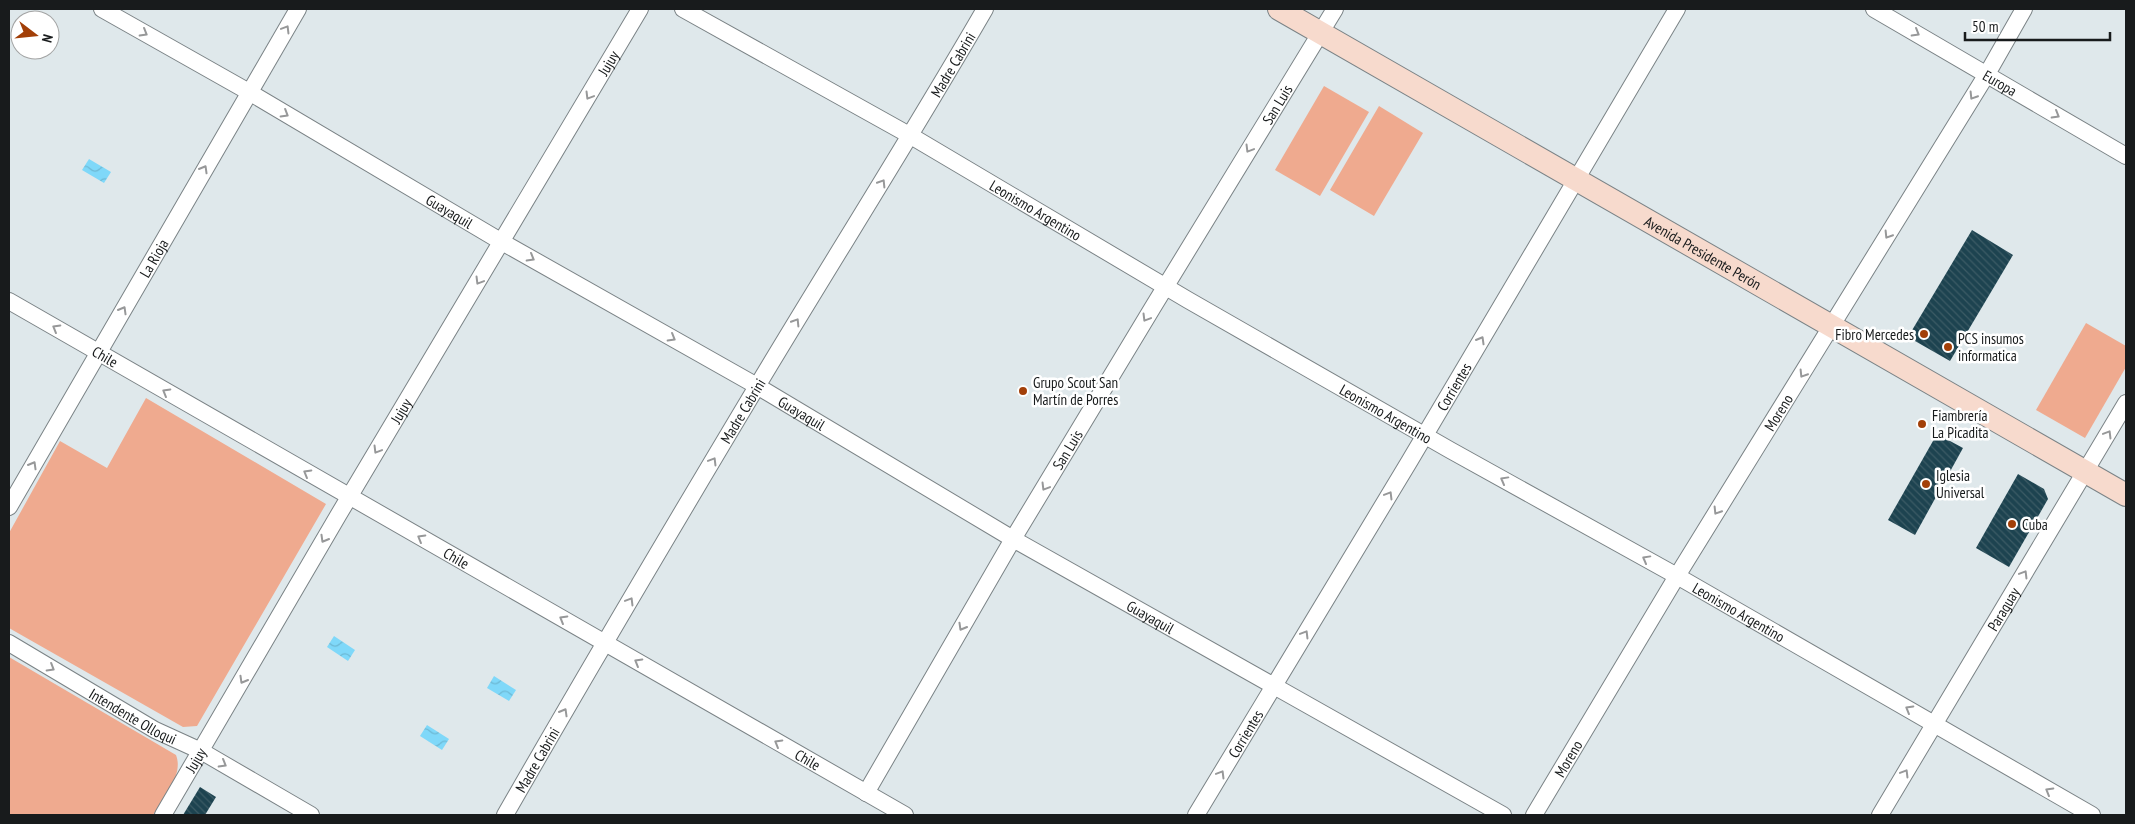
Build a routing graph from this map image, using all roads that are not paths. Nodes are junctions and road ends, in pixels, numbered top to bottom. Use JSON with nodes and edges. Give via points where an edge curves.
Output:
{"nodes":[{"id":1,"x":102,"y":9,"type":"edge"},
{"id":2,"x":298,"y":9,"type":"edge"},
{"id":3,"x":640,"y":9,"type":"edge"},
{"id":4,"x":683,"y":9,"type":"edge"},
{"id":5,"x":985,"y":9,"type":"edge"},
{"id":6,"x":1279,"y":9,"type":"edge"},
{"id":7,"x":1335,"y":9,"type":"edge"},
{"id":8,"x":1678,"y":9,"type":"edge"},
{"id":9,"x":1874,"y":9,"type":"edge"},
{"id":10,"x":2024,"y":9,"type":"edge"},
{"id":11,"x":1321,"y":33,"type":"junction"},
{"id":12,"x":1987,"y":74,"type":"junction"},
{"id":13,"x":249,"y":92,"type":"junction"},
{"id":14,"x":911,"y":136,"type":"junction"},
{"id":15,"x":2126,"y":156,"type":"edge"},
{"id":16,"x":1576,"y":179,"type":"junction"},
{"id":17,"x":502,"y":242,"type":"junction"},
{"id":18,"x":1166,"y":285,"type":"junction"},
{"id":19,"x":9,"y":301,"type":"edge"},
{"id":20,"x":1832,"y":326,"type":"junction"},
{"id":21,"x":98,"y":352,"type":"junction"},
{"id":22,"x":757,"y":386,"type":"junction"},
{"id":23,"x":2126,"y":403,"type":"edge"},
{"id":24,"x":1425,"y":435,"type":"junction"},
{"id":25,"x":2086,"y":472,"type":"junction"},
{"id":26,"x":2126,"y":495,"type":"edge"},
{"id":27,"x":349,"y":497,"type":"junction"},
{"id":28,"x":9,"y":507,"type":"edge"},
{"id":29,"x":1013,"y":539,"type":"junction"},
{"id":30,"x":1677,"y":576,"type":"junction"},
{"id":31,"x":9,"y":643,"type":"edge"},
{"id":32,"x":605,"y":643,"type":"junction"},
{"id":33,"x":1274,"y":686,"type":"junction"},
{"id":34,"x":1934,"y":724,"type":"junction"},
{"id":35,"x":201,"y":751,"type":"junction"},
{"id":36,"x":866,"y":793,"type":"junction"},
{"id":37,"x":163,"y":815,"type":"edge"},
{"id":38,"x":311,"y":815,"type":"edge"},
{"id":39,"x":505,"y":815,"type":"edge"},
{"id":40,"x":904,"y":815,"type":"edge"},
{"id":41,"x":1196,"y":815,"type":"edge"},
{"id":42,"x":1502,"y":815,"type":"edge"},
{"id":43,"x":1534,"y":815,"type":"edge"},
{"id":44,"x":1880,"y":815,"type":"edge"},
{"id":45,"x":2092,"y":815,"type":"edge"}],
"edges":[{"from":1,"to":13,"type":"street","name":"Guayaquil","one_way":true},
{"from":13,"to":2,"type":"street","name":"La Rioja","one_way":true},
{"from":3,"to":17,"type":"street","name":"Jujuy","one_way":true},
{"from":4,"to":14,"type":"street","name":"Leonismo Argentino"},
{"from":5,"to":14,"type":"street","name":"Madre Cabrini"},
{"from":6,"to":11,"type":"main road","name":"Avenida Presidente Perón"},
{"from":7,"to":11,"type":"street","name":"San Luis"},
{"from":8,"to":16,"type":"street","name":"Corrientes"},
{"from":9,"to":12,"type":"street","name":"Europa","one_way":true},
{"from":10,"to":12,"type":"street","name":"Moreno"},
{"from":11,"to":16,"type":"main road","name":"Avenida Presidente Perón"},
{"from":11,"to":18,"type":"street","name":"San Luis","one_way":true},
{"from":12,"to":15,"type":"street","name":"Europa","one_way":true},
{"from":12,"to":20,"type":"street","name":"Moreno","one_way":true},
{"from":13,"to":17,"type":"street","name":"Guayaquil","one_way":true},
{"from":21,"to":13,"type":"street","name":"La Rioja","one_way":true},
{"from":14,"to":18,"type":"street","name":"Leonismo Argentino"},
{"from":22,"to":14,"type":"street","name":"Madre Cabrini","one_way":true},
{"from":16,"to":20,"type":"main road","name":"Avenida Presidente Perón"},
{"from":24,"to":16,"type":"street","name":"Corrientes","one_way":true},
{"from":17,"to":22,"type":"street","name":"Guayaquil","one_way":true},
{"from":17,"to":27,"type":"street","name":"Jujuy","one_way":true},
{"from":18,"to":24,"type":"street","name":"Leonismo Argentino"},
{"from":18,"to":29,"type":"street","name":"San Luis","one_way":true},
{"from":21,"to":19,"type":"street","name":"Chile","one_way":true},
{"from":20,"to":25,"type":"main road","name":"Avenida Presidente Perón"},
{"from":20,"to":30,"type":"street","name":"Moreno","one_way":true},
{"from":27,"to":21,"type":"street","name":"Chile","one_way":true},
{"from":28,"to":21,"type":"street","name":"La Rioja","one_way":true},
{"from":22,"to":29,"type":"street","name":"Guayaquil"},
{"from":32,"to":22,"type":"street","name":"Madre Cabrini","one_way":true},
{"from":25,"to":23,"type":"street","name":"Paraguay","one_way":true},
{"from":30,"to":24,"type":"street","name":"Leonismo Argentino","one_way":true},
{"from":33,"to":24,"type":"street","name":"Corrientes","one_way":true},
{"from":25,"to":26,"type":"main road","name":"Avenida Presidente Perón"},
{"from":34,"to":25,"type":"street","name":"Paraguay","one_way":true},
{"from":32,"to":27,"type":"street","name":"Chile","one_way":true},
{"from":27,"to":35,"type":"street","name":"Jujuy","one_way":true},
{"from":29,"to":33,"type":"street","name":"Guayaquil"},
{"from":29,"to":36,"type":"street","name":"San Luis","one_way":true},
{"from":34,"to":30,"type":"street","name":"Leonismo Argentino","one_way":true},
{"from":30,"to":43,"type":"street","name":"Moreno"},
{"from":31,"to":35,"type":"street","name":"Intendente Olloqui","one_way":true,"via":[[155,730]]},
{"from":36,"to":32,"type":"street","name":"Chile","one_way":true},
{"from":39,"to":32,"type":"street","name":"Madre Cabrini","one_way":true},
{"from":41,"to":33,"type":"street","name":"Corrientes","one_way":true},
{"from":33,"to":42,"type":"street","name":"Guayaquil"},
{"from":44,"to":34,"type":"street","name":"Paraguay","one_way":true},
{"from":45,"to":34,"type":"street","name":"Leonismo Argentino","one_way":true},
{"from":35,"to":37,"type":"street","name":"Jujuy"},
{"from":35,"to":38,"type":"street","name":"Intendente Olloqui","one_way":true},
{"from":36,"to":40,"type":"street","name":"Chile"}]}
